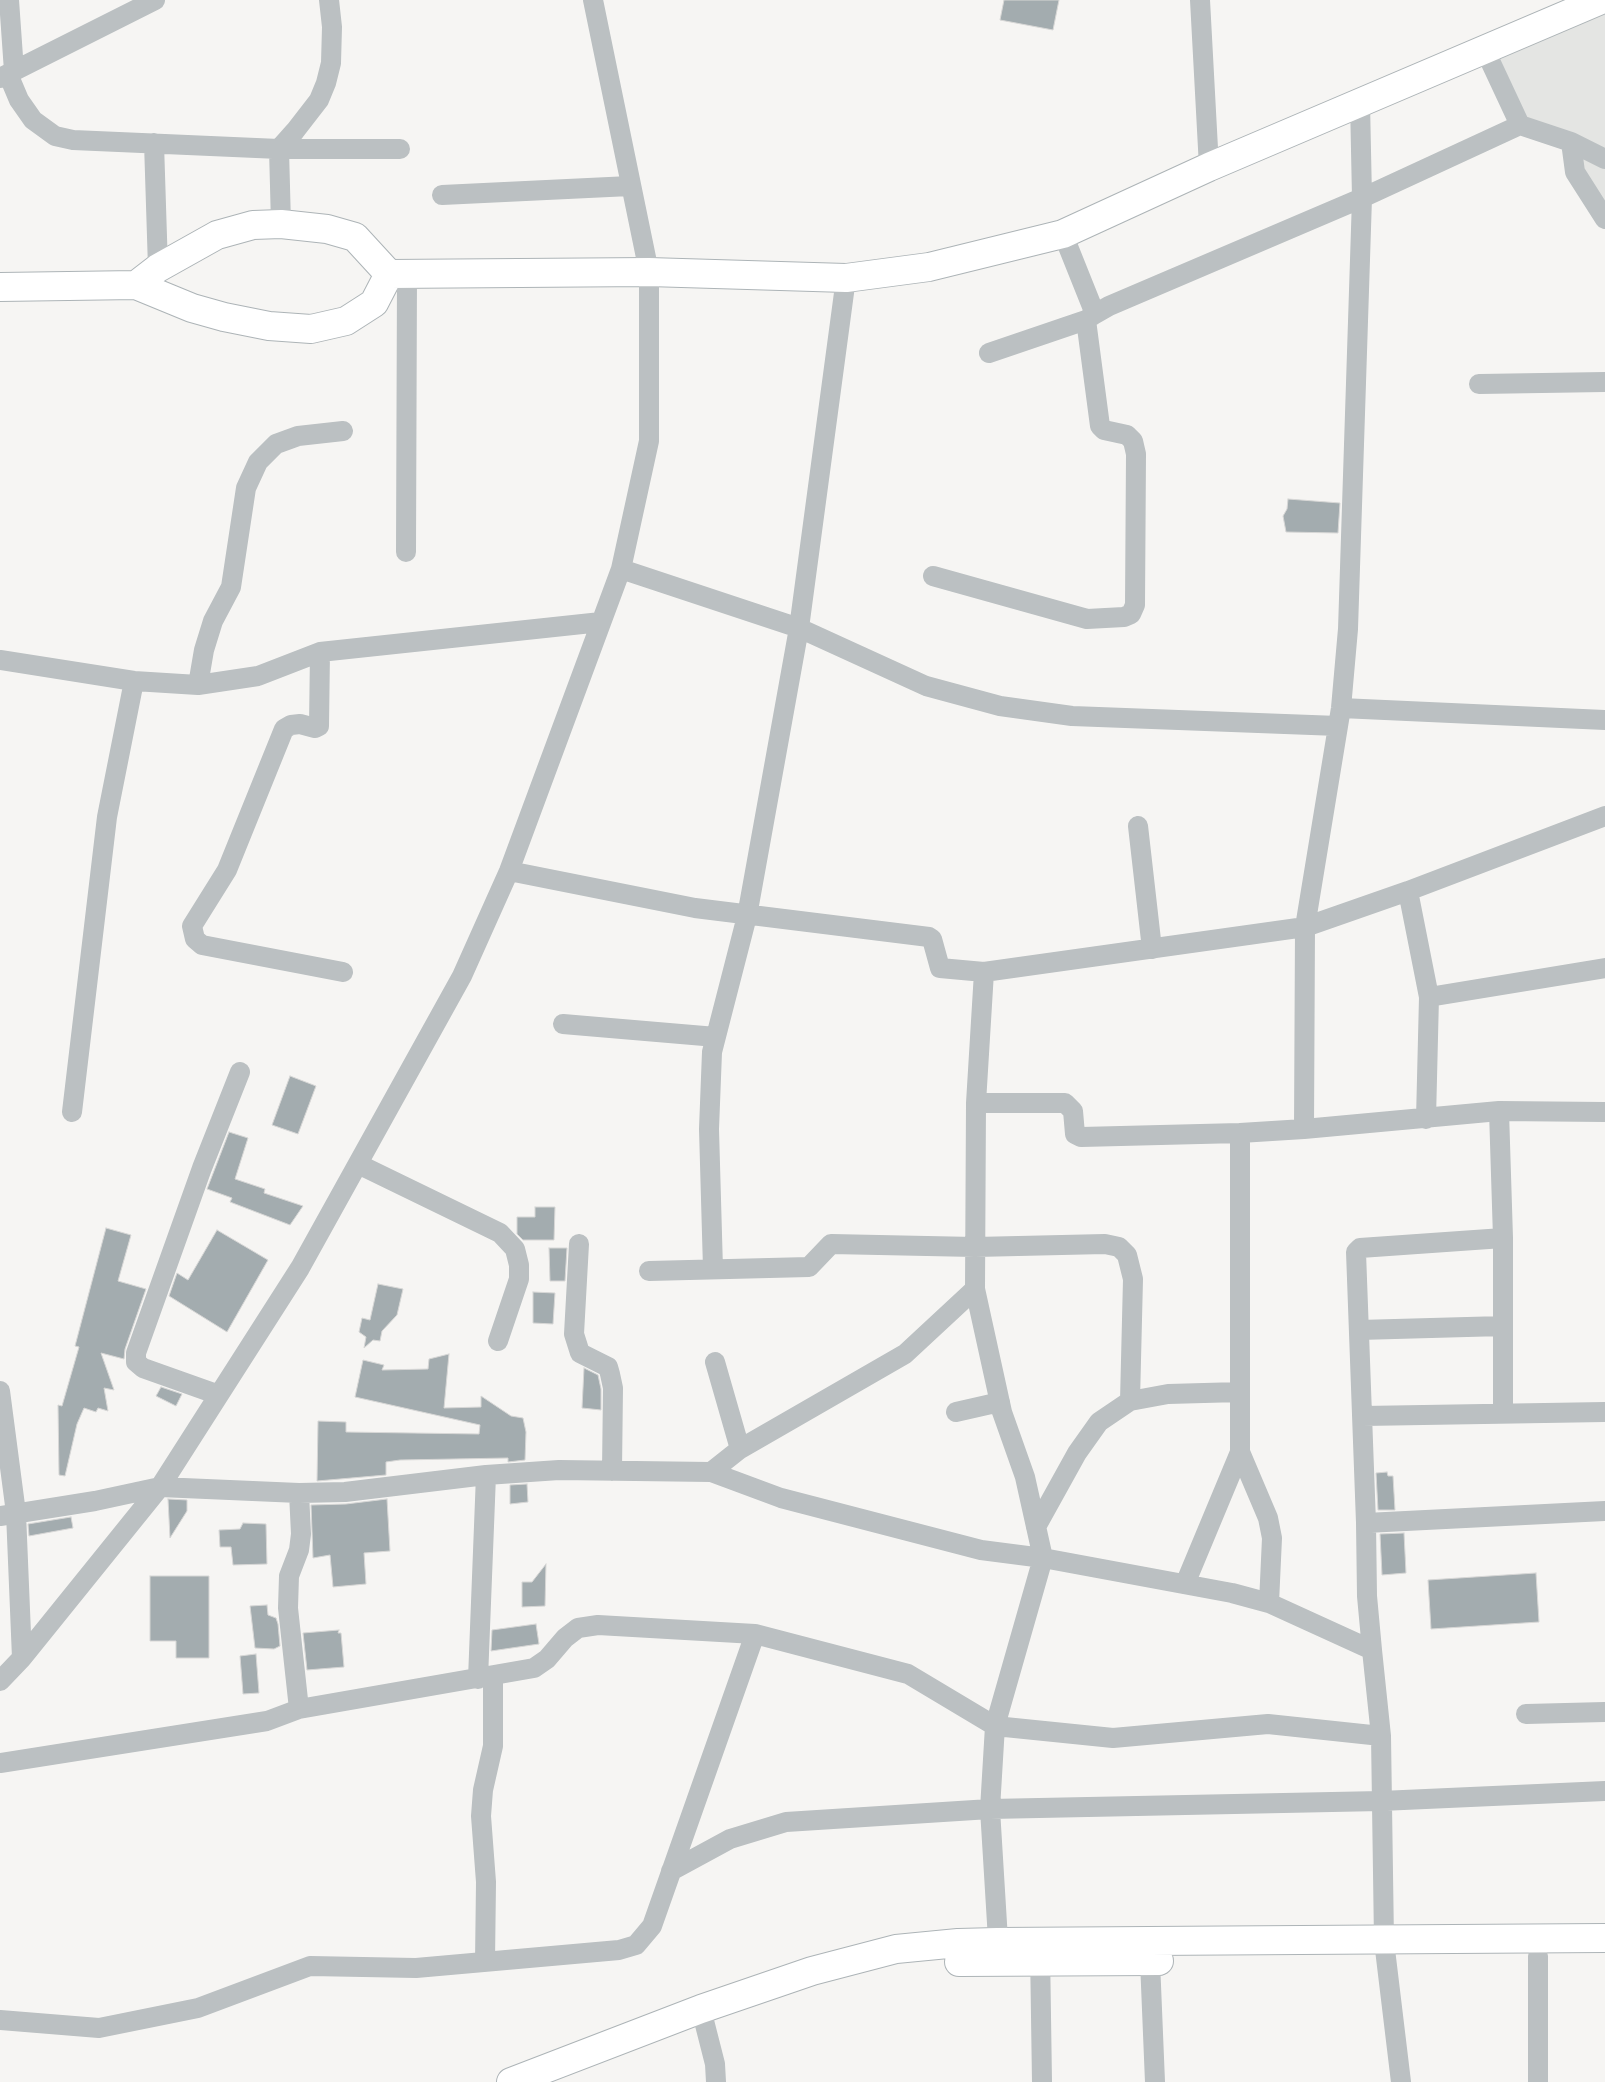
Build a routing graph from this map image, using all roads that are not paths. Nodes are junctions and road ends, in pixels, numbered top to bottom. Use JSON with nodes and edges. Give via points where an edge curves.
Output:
{"nodes":[{"id":1,"x":9,"y":0,"type":"edge"},
{"id":2,"x":155,"y":0,"type":"edge"},
{"id":3,"x":329,"y":0,"type":"edge"},
{"id":4,"x":593,"y":0,"type":"edge"},
{"id":5,"x":1200,"y":0,"type":"edge"},
{"id":6,"x":1601,"y":0,"type":"edge"},
{"id":7,"x":1484,"y":48,"type":"junction"},
{"id":8,"x":8,"y":74,"type":"edge"},
{"id":9,"x":1360,"y":102,"type":"junction"},
{"id":10,"x":1520,"y":124,"type":"junction"},
{"id":11,"x":1571,"y":142,"type":"junction"},
{"id":12,"x":154,"y":143,"type":"junction"},
{"id":13,"x":279,"y":149,"type":"junction"},
{"id":14,"x":400,"y":149,"type":"dead end"},
{"id":15,"x":1605,"y":159,"type":"edge"},
{"id":16,"x":1209,"y":167,"type":"junction"},
{"id":17,"x":630,"y":186,"type":"junction"},
{"id":18,"x":442,"y":194,"type":"dead end"},
{"id":19,"x":1362,"y":198,"type":"junction"},
{"id":20,"x":1605,"y":219,"type":"edge"},
{"id":21,"x":281,"y":224,"type":"junction"},
{"id":22,"x":1063,"y":234,"type":"junction"},
{"id":23,"x":158,"y":268,"type":"junction"},
{"id":24,"x":649,"y":272,"type":"junction"},
{"id":25,"x":398,"y":274,"type":"junction"},
{"id":26,"x":846,"y":278,"type":"junction"},
{"id":27,"x":136,"y":285,"type":"junction"},
{"id":28,"x":0,"y":287,"type":"edge"},
{"id":29,"x":1091,"y":317,"type":"junction"},
{"id":30,"x":989,"y":353,"type":"dead end"},
{"id":31,"x":1605,"y":382,"type":"edge"},
{"id":32,"x":1479,"y":384,"type":"dead end"},
{"id":33,"x":343,"y":431,"type":"dead end"},
{"id":34,"x":406,"y":552,"type":"dead end"},
{"id":35,"x":621,"y":569,"type":"junction"},
{"id":36,"x":934,"y":576,"type":"dead end"},
{"id":37,"x":602,"y":622,"type":"junction"},
{"id":38,"x":799,"y":628,"type":"junction"},
{"id":39,"x":320,"y":652,"type":"junction"},
{"id":40,"x":0,"y":660,"type":"edge"},
{"id":41,"x":134,"y":681,"type":"junction"},
{"id":42,"x":198,"y":685,"type":"junction"},
{"id":43,"x":1340,"y":717,"type":"junction"},
{"id":44,"x":1605,"y":720,"type":"edge"},
{"id":45,"x":1605,"y":816,"type":"edge"},
{"id":46,"x":1138,"y":826,"type":"dead end"},
{"id":47,"x":509,"y":871,"type":"junction"},
{"id":48,"x":1408,"y":891,"type":"junction"},
{"id":49,"x":747,"y":916,"type":"junction"},
{"id":50,"x":1305,"y":928,"type":"junction"},
{"id":51,"x":1152,"y":950,"type":"junction"},
{"id":52,"x":1605,"y":968,"type":"edge"},
{"id":53,"x":342,"y":972,"type":"dead end"},
{"id":54,"x":984,"y":972,"type":"junction"},
{"id":55,"x":1429,"y":997,"type":"junction"},
{"id":56,"x":563,"y":1024,"type":"dead end"},
{"id":57,"x":716,"y":1037,"type":"junction"},
{"id":58,"x":240,"y":1072,"type":"dead end"},
{"id":59,"x":976,"y":1102,"type":"junction"},
{"id":60,"x":1499,"y":1111,"type":"junction"},
{"id":61,"x":72,"y":1112,"type":"dead end"},
{"id":62,"x":1605,"y":1112,"type":"edge"},
{"id":63,"x":1426,"y":1119,"type":"junction"},
{"id":64,"x":1304,"y":1129,"type":"junction"},
{"id":65,"x":1240,"y":1132,"type":"junction"},
{"id":66,"x":358,"y":1164,"type":"junction"},
{"id":67,"x":1503,"y":1238,"type":"junction"},
{"id":68,"x":579,"y":1244,"type":"dead end"},
{"id":69,"x":975,"y":1248,"type":"junction"},
{"id":70,"x":713,"y":1269,"type":"junction"},
{"id":71,"x":649,"y":1271,"type":"dead end"},
{"id":72,"x":975,"y":1289,"type":"junction"},
{"id":73,"x":1503,"y":1326,"type":"junction"},
{"id":74,"x":1359,"y":1330,"type":"junction"},
{"id":75,"x":498,"y":1341,"type":"dead end"},
{"id":76,"x":715,"y":1362,"type":"dead end"},
{"id":77,"x":0,"y":1391,"type":"edge"},
{"id":78,"x":1240,"y":1392,"type":"junction"},
{"id":79,"x":219,"y":1395,"type":"junction"},
{"id":80,"x":1130,"y":1400,"type":"junction"},
{"id":81,"x":1000,"y":1402,"type":"junction"},
{"id":82,"x":956,"y":1412,"type":"dead end"},
{"id":83,"x":1605,"y":1412,"type":"edge"},
{"id":84,"x":1503,"y":1414,"type":"junction"},
{"id":85,"x":1363,"y":1416,"type":"junction"},
{"id":86,"x":740,"y":1449,"type":"junction"},
{"id":87,"x":1240,"y":1452,"type":"junction"},
{"id":88,"x":612,"y":1471,"type":"junction"},
{"id":89,"x":712,"y":1472,"type":"junction"},
{"id":90,"x":486,"y":1475,"type":"junction"},
{"id":91,"x":160,"y":1486,"type":"junction"},
{"id":92,"x":299,"y":1493,"type":"junction"},
{"id":93,"x":1605,"y":1511,"type":"edge"},
{"id":94,"x":8,"y":1515,"type":"edge"},
{"id":95,"x":1366,"y":1523,"type":"junction"},
{"id":96,"x":1036,"y":1527,"type":"junction"},
{"id":97,"x":1043,"y":1558,"type":"junction"},
{"id":98,"x":1185,"y":1584,"type":"junction"},
{"id":99,"x":1269,"y":1603,"type":"junction"},
{"id":100,"x":755,"y":1634,"type":"junction"},
{"id":101,"x":1372,"y":1650,"type":"junction"},
{"id":102,"x":22,"y":1658,"type":"junction"},
{"id":103,"x":486,"y":1678,"type":"junction"},
{"id":104,"x":0,"y":1681,"type":"edge"},
{"id":105,"x":299,"y":1709,"type":"junction"},
{"id":106,"x":1605,"y":1712,"type":"edge"},
{"id":107,"x":1526,"y":1714,"type":"dead end"},
{"id":108,"x":995,"y":1726,"type":"junction"},
{"id":109,"x":1381,"y":1736,"type":"junction"},
{"id":110,"x":0,"y":1763,"type":"edge"},
{"id":111,"x":1605,"y":1791,"type":"edge"},
{"id":112,"x":1381,"y":1801,"type":"junction"},
{"id":113,"x":990,"y":1809,"type":"junction"},
{"id":114,"x":671,"y":1871,"type":"junction"},
{"id":115,"x":1605,"y":1938,"type":"edge"},
{"id":116,"x":1385,"y":1950,"type":"junction"},
{"id":117,"x":998,"y":1952,"type":"junction"},
{"id":118,"x":1040,"y":1952,"type":"junction"},
{"id":119,"x":1605,"y":1953,"type":"edge"},
{"id":120,"x":1538,"y":1956,"type":"junction"},
{"id":121,"x":1150,"y":1961,"type":"junction"},
{"id":122,"x":485,"y":1962,"type":"junction"},
{"id":123,"x":704,"y":2017,"type":"junction"},
{"id":124,"x":0,"y":2020,"type":"edge"},
{"id":125,"x":511,"y":2082,"type":"edge"},
{"id":126,"x":566,"y":2082,"type":"edge"},
{"id":127,"x":716,"y":2082,"type":"edge"},
{"id":128,"x":1042,"y":2082,"type":"edge"},
{"id":129,"x":1155,"y":2082,"type":"edge"},
{"id":130,"x":1401,"y":2082,"type":"edge"},
{"id":131,"x":1538,"y":2082,"type":"edge"}],
"edges":[{"from":1,"to":8,"type":"street"},
{"from":2,"to":8,"type":"street"},
{"from":3,"to":13,"type":"street","via":[[331,63],[326,84],[319,100]]},
{"from":4,"to":17,"type":"street"},
{"from":5,"to":16,"type":"street"},
{"from":6,"to":7,"type":"street"},
{"from":7,"to":9,"type":"street"},
{"from":7,"to":10,"type":"street"},
{"from":8,"to":12,"type":"street","via":[[19,100],[34,120],[55,136],[73,140]]},
{"from":9,"to":16,"type":"street"},
{"from":9,"to":19,"type":"street"},
{"from":10,"to":11,"type":"street"},
{"from":10,"to":19,"type":"street"},
{"from":11,"to":15,"type":"street"},
{"from":11,"to":20,"type":"street","via":[[1575,172]]},
{"from":12,"to":13,"type":"street"},
{"from":12,"to":23,"type":"street"},
{"from":13,"to":14,"type":"street"},
{"from":13,"to":21,"type":"street"},
{"from":16,"to":22,"type":"street"},
{"from":17,"to":18,"type":"street"},
{"from":17,"to":24,"type":"street"},
{"from":19,"to":29,"type":"street","via":[[1109,306]]},
{"from":19,"to":43,"type":"street","via":[[1348,629]]},
{"from":21,"to":23,"type":"street","via":[[253,225],[217,235]]},
{"from":21,"to":25,"type":"street","via":[[327,229],[355,237]]},
{"from":22,"to":26,"type":"street","via":[[930,268]]},
{"from":22,"to":29,"type":"street"},
{"from":23,"to":27,"type":"street"},
{"from":24,"to":25,"type":"street"},
{"from":24,"to":26,"type":"street"},
{"from":24,"to":35,"type":"street","via":[[649,441]]},
{"from":25,"to":27,"type":"street","via":[[374,303],[346,321],[311,328],[269,326],[224,317]]},
{"from":25,"to":34,"type":"street"},
{"from":26,"to":38,"type":"street"},
{"from":27,"to":28,"type":"street"},
{"from":29,"to":30,"type":"street"},
{"from":29,"to":36,"type":"street","via":[[1100,426],[1104,430],[1127,435],[1133,441],[1136,454],[1136,605],[1131,614],[1087,619]]},
{"from":31,"to":32,"type":"street"},
{"from":33,"to":42,"type":"street","via":[[298,436],[284,441],[276,444],[258,462],[246,488],[231,587],[213,621]]},
{"from":35,"to":37,"type":"street"},
{"from":35,"to":38,"type":"street"},
{"from":37,"to":39,"type":"street"},
{"from":37,"to":47,"type":"street"},
{"from":38,"to":43,"type":"street","via":[[926,686],[1000,706],[1072,716]]},
{"from":38,"to":49,"type":"street"},
{"from":39,"to":42,"type":"street","via":[[258,676]]},
{"from":39,"to":53,"type":"street","via":[[319,726],[291,725],[284,730],[227,870],[192,926],[195,939],[202,945]]},
{"from":40,"to":41,"type":"street"},
{"from":41,"to":42,"type":"street"},
{"from":41,"to":61,"type":"street","via":[[107,817]]},
{"from":43,"to":44,"type":"street"},
{"from":43,"to":50,"type":"street"},
{"from":45,"to":48,"type":"street"},
{"from":46,"to":51,"type":"street"},
{"from":47,"to":49,"type":"street"},
{"from":47,"to":66,"type":"street","via":[[462,976]]},
{"from":48,"to":50,"type":"street"},
{"from":48,"to":55,"type":"street"},
{"from":49,"to":54,"type":"street","via":[[928,937],[932,939],[940,968]]},
{"from":49,"to":57,"type":"street"},
{"from":50,"to":51,"type":"street"},
{"from":50,"to":64,"type":"street"},
{"from":51,"to":54,"type":"street"},
{"from":52,"to":55,"type":"street"},
{"from":54,"to":59,"type":"street"},
{"from":55,"to":63,"type":"street"},
{"from":56,"to":57,"type":"street"},
{"from":57,"to":70,"type":"street","via":[[712,1052],[709,1129]]},
{"from":58,"to":79,"type":"street","via":[[136,1353],[136,1362],[143,1368]]},
{"from":59,"to":65,"type":"street","via":[[1065,1103],[1073,1111],[1075,1134],[1081,1137]]},
{"from":59,"to":69,"type":"street"},
{"from":60,"to":62,"type":"street"},
{"from":60,"to":63,"type":"street"},
{"from":60,"to":67,"type":"street"},
{"from":63,"to":64,"type":"street"},
{"from":64,"to":65,"type":"street"},
{"from":65,"to":78,"type":"street"},
{"from":66,"to":75,"type":"street","via":[[500,1233],[515,1249],[520,1265],[518,1279]]},
{"from":66,"to":79,"type":"street","via":[[300,1268]]},
{"from":67,"to":73,"type":"street"},
{"from":67,"to":74,"type":"street","via":[[1360,1248],[1356,1252]]},
{"from":68,"to":88,"type":"street","via":[[574,1334],[580,1353],[608,1367],[613,1388]]},
{"from":69,"to":70,"type":"street","via":[[831,1244],[809,1267]]},
{"from":69,"to":72,"type":"street"},
{"from":69,"to":80,"type":"street","via":[[1105,1244],[1119,1247],[1127,1255],[1133,1279]]},
{"from":70,"to":71,"type":"street"},
{"from":72,"to":81,"type":"street"},
{"from":72,"to":86,"type":"street","via":[[905,1354]]},
{"from":73,"to":74,"type":"street"},
{"from":73,"to":84,"type":"street"},
{"from":74,"to":85,"type":"street"},
{"from":76,"to":86,"type":"street"},
{"from":77,"to":94,"type":"street"},
{"from":78,"to":80,"type":"street","via":[[1168,1394]]},
{"from":78,"to":87,"type":"street"},
{"from":79,"to":91,"type":"street"},
{"from":80,"to":96,"type":"street","via":[[1099,1422],[1077,1453]]},
{"from":81,"to":82,"type":"street"},
{"from":81,"to":96,"type":"street"},
{"from":83,"to":84,"type":"street"},
{"from":84,"to":85,"type":"street"},
{"from":85,"to":95,"type":"street"},
{"from":86,"to":89,"type":"street"},
{"from":87,"to":98,"type":"street"},
{"from":87,"to":99,"type":"street","via":[[1268,1518],[1272,1538]]},
{"from":88,"to":89,"type":"street"},
{"from":88,"to":90,"type":"street","via":[[558,1470]]},
{"from":89,"to":97,"type":"street","via":[[781,1498],[972,1548]]},
{"from":90,"to":92,"type":"street","via":[[345,1492]]},
{"from":90,"to":103,"type":"street"},
{"from":91,"to":92,"type":"street"},
{"from":91,"to":94,"type":"street","via":[[95,1501]]},
{"from":91,"to":102,"type":"street"},
{"from":92,"to":105,"type":"street","via":[[301,1534],[289,1576],[288,1608]]},
{"from":93,"to":95,"type":"street"},
{"from":94,"to":102,"type":"street"},
{"from":95,"to":101,"type":"street"},
{"from":96,"to":97,"type":"street"},
{"from":97,"to":98,"type":"street"},
{"from":97,"to":108,"type":"street"},
{"from":98,"to":99,"type":"street"},
{"from":99,"to":101,"type":"street"},
{"from":100,"to":103,"type":"street","via":[[598,1625],[578,1628],[534,1668]]},
{"from":100,"to":108,"type":"street","via":[[908,1674]]},
{"from":100,"to":114,"type":"street"},
{"from":101,"to":109,"type":"street"},
{"from":102,"to":104,"type":"street"},
{"from":103,"to":105,"type":"street"},
{"from":103,"to":122,"type":"street","via":[[493,1746],[481,1816],[486,1882]]},
{"from":105,"to":110,"type":"street","via":[[267,1722]]},
{"from":106,"to":107,"type":"street"},
{"from":108,"to":109,"type":"street","via":[[1113,1738],[1268,1724]]},
{"from":108,"to":113,"type":"street"},
{"from":109,"to":112,"type":"street"},
{"from":111,"to":112,"type":"street"},
{"from":112,"to":113,"type":"street"},
{"from":112,"to":116,"type":"street"},
{"from":113,"to":114,"type":"street","via":[[786,1822],[730,1839]]},
{"from":113,"to":117,"type":"street"},
{"from":114,"to":122,"type":"street","via":[[652,1926],[636,1945],[619,1950]]},
{"from":115,"to":116,"type":"street"},
{"from":116,"to":118,"type":"street"},
{"from":116,"to":120,"type":"street"},
{"from":116,"to":121,"type":"street"},
{"from":116,"to":130,"type":"street"},
{"from":117,"to":118,"type":"street"},
{"from":117,"to":123,"type":"street","via":[[958,1943],[896,1949],[812,1971]]},
{"from":118,"to":121,"type":"street"},
{"from":118,"to":128,"type":"street"},
{"from":119,"to":120,"type":"street"},
{"from":120,"to":131,"type":"street"},
{"from":121,"to":129,"type":"street"},
{"from":122,"to":124,"type":"street","via":[[416,1968],[310,1966],[198,2008],[99,2028]]},
{"from":123,"to":125,"type":"street"},
{"from":123,"to":126,"type":"street"},
{"from":123,"to":127,"type":"street"}]}
